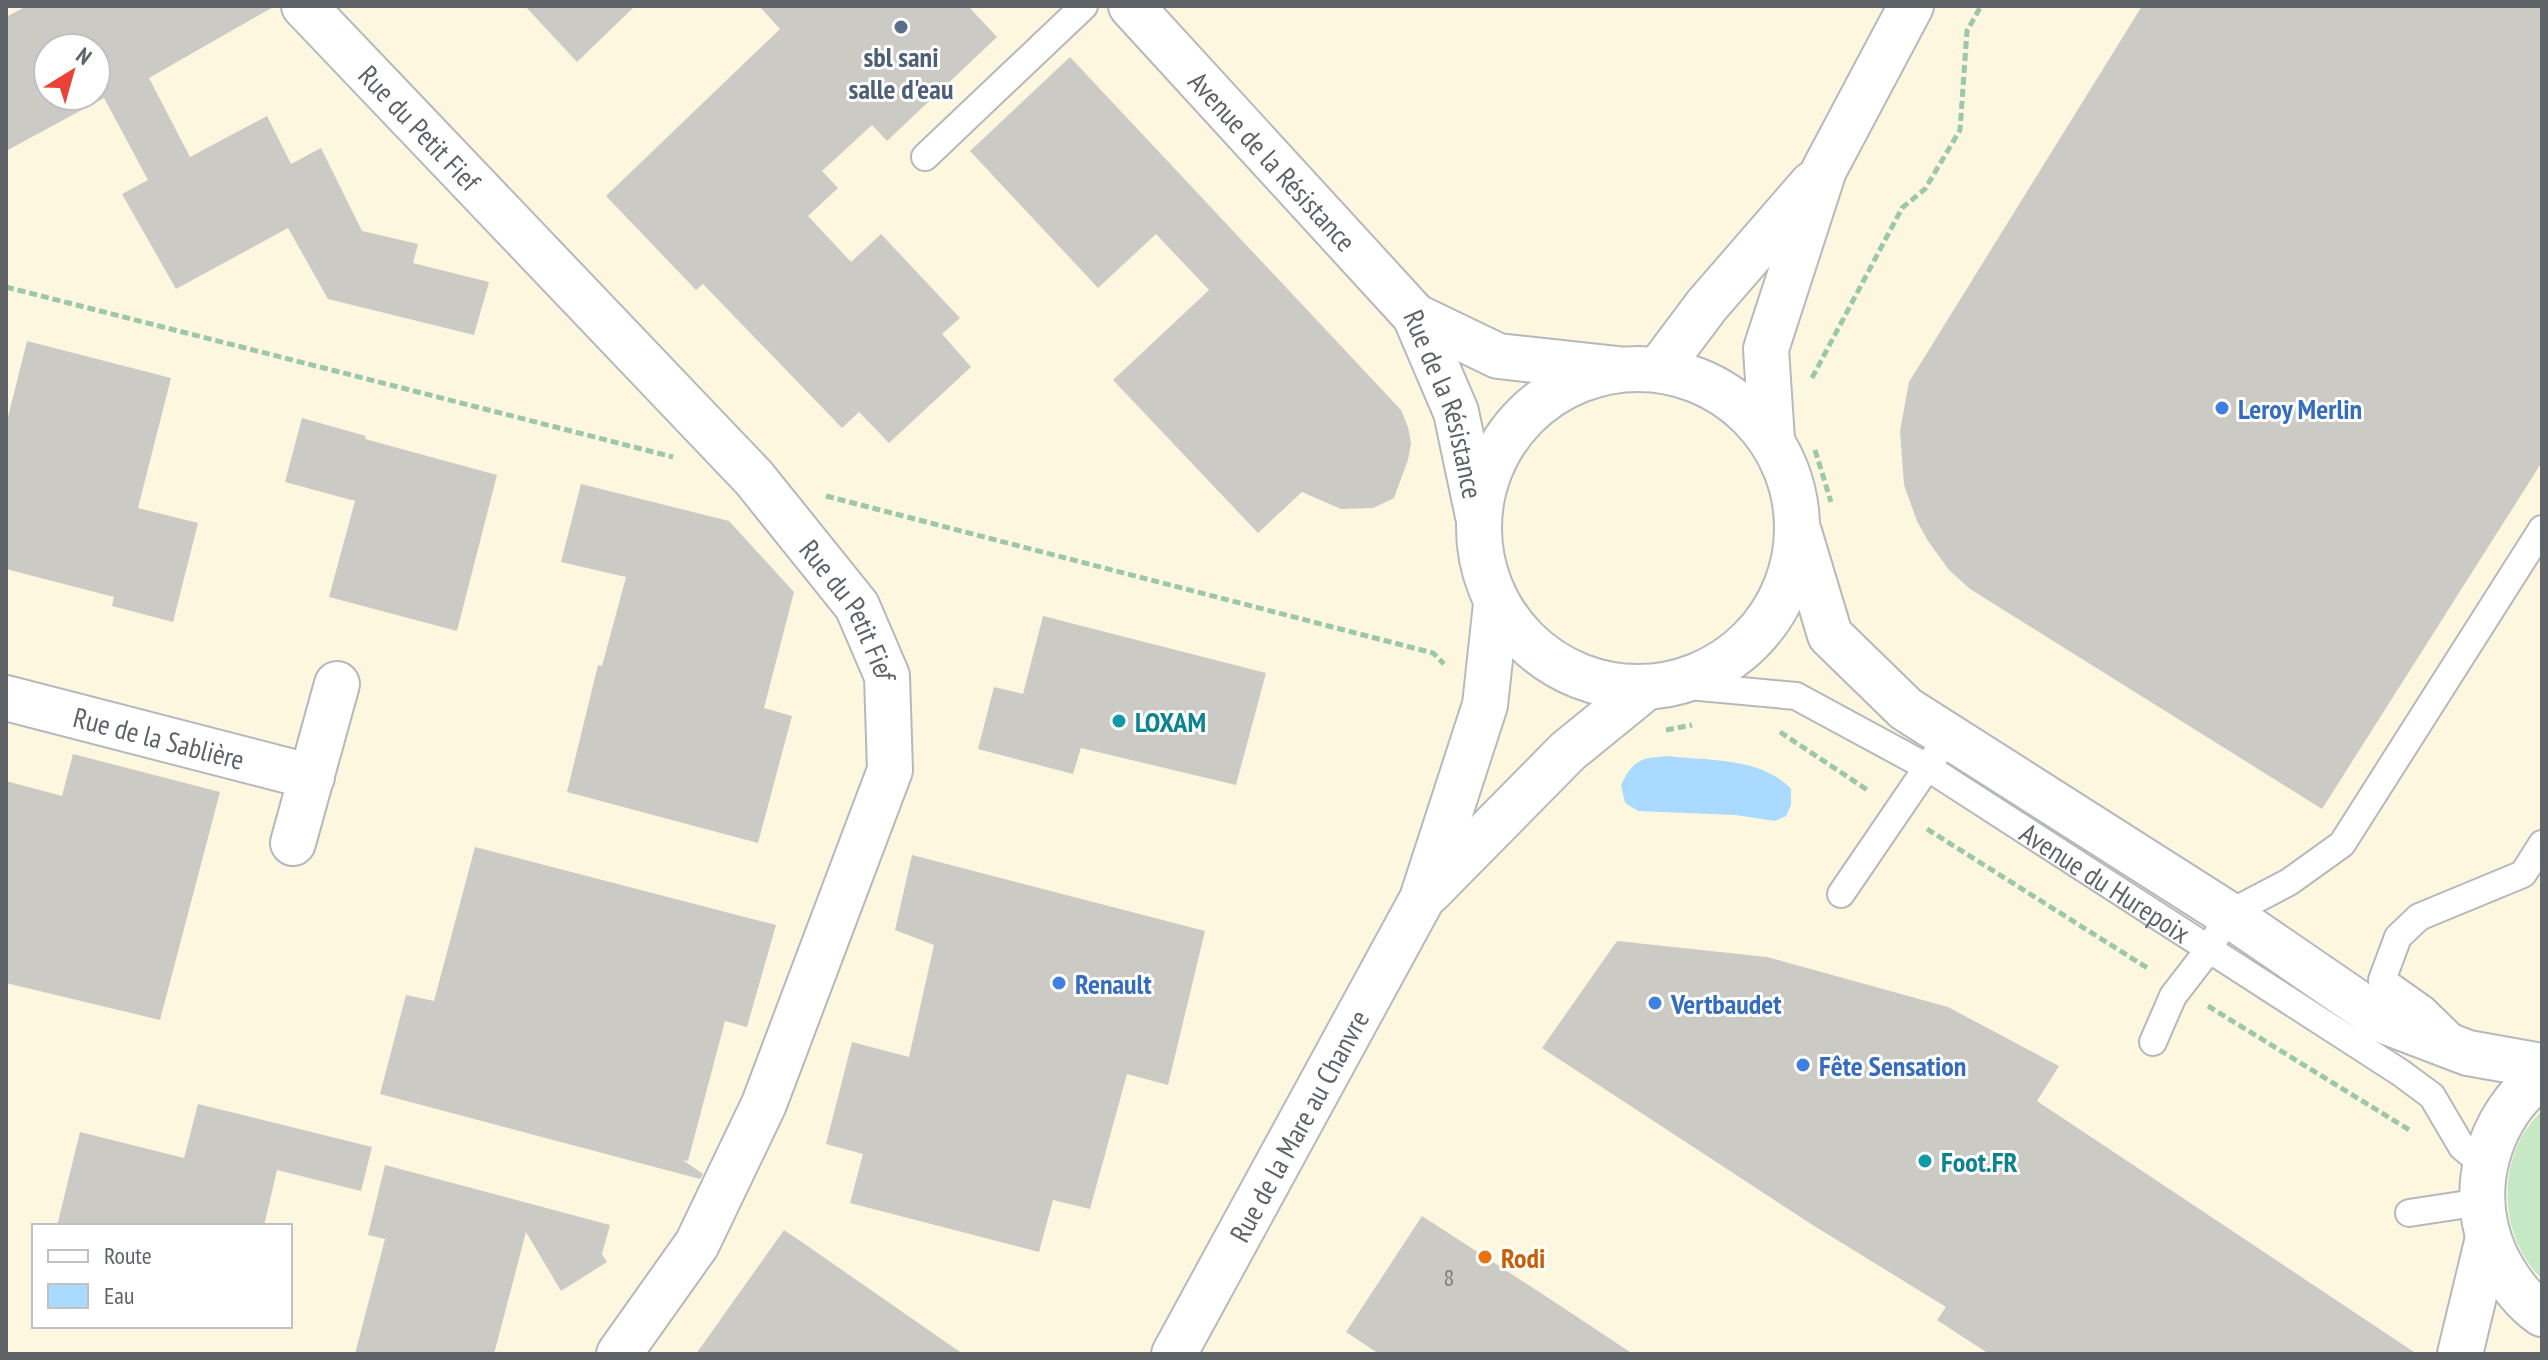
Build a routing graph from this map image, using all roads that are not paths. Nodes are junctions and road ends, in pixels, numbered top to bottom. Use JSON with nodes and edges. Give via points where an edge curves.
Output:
{"nodes":[{"id":1,"x":304,"y":6,"type":"edge"},
{"id":2,"x":1084,"y":6,"type":"edge"},
{"id":3,"x":1131,"y":6,"type":"edge"},
{"id":4,"x":1911,"y":6,"type":"edge"},
{"id":5,"x":925,"y":157,"type":"dead end"},
{"id":6,"x":1824,"y":170,"type":"junction"},
{"id":7,"x":1415,"y":316,"type":"junction"},
{"id":8,"x":1638,"y":369,"type":"junction"},
{"id":9,"x":1792,"y":440,"type":"junction"},
{"id":10,"x":1478,"y":516,"type":"junction"},
{"id":11,"x":1816,"y":520,"type":"junction"},
{"id":12,"x":2542,"y":529,"type":"edge"},
{"id":13,"x":1496,"y":604,"type":"junction"},
{"id":14,"x":337,"y":684,"type":"dead end"},
{"id":15,"x":1661,"y":687,"type":"junction"},
{"id":16,"x":6,"y":698,"type":"edge"},
{"id":17,"x":1938,"y":752,"type":"junction"},
{"id":18,"x":312,"y":777,"type":"junction"},
{"id":19,"x":293,"y":843,"type":"dead end"},
{"id":20,"x":2541,"y":845,"type":"edge"},
{"id":21,"x":1841,"y":894,"type":"dead end"},
{"id":22,"x":1422,"y":899,"type":"junction"},
{"id":23,"x":2219,"y":931,"type":"junction"},
{"id":24,"x":2153,"y":1042,"type":"dead end"},
{"id":25,"x":2468,"y":1053,"type":"junction"},
{"id":26,"x":2542,"y":1066,"type":"edge"},
{"id":27,"x":2542,"y":1075,"type":"edge"},
{"id":28,"x":2484,"y":1202,"type":"junction"},
{"id":29,"x":2409,"y":1213,"type":"dead end"},
{"id":30,"x":2542,"y":1314,"type":"edge"},
{"id":31,"x":619,"y":1354,"type":"edge"},
{"id":32,"x":1174,"y":1354,"type":"edge"},
{"id":33,"x":2460,"y":1354,"type":"edge"}],
"edges":[{"from":1,"to":31,"type":"street","name":"Rue du Petit Fief","via":[[754,478],[857,606],[887,676],[890,770],[764,1104],[697,1244]]},
{"from":2,"to":5,"type":"lane"},
{"from":3,"to":7,"type":"street","name":"Avenue de la Résistance"},
{"from":4,"to":6,"type":"street"},
{"from":6,"to":8,"type":"street","via":[[1707,305]]},
{"from":6,"to":9,"type":"street","via":[[1766,349]]},
{"from":7,"to":8,"type":"street","name":"Rue de la Résistance","via":[[1498,356]]},
{"from":7,"to":10,"type":"street","name":"Rue de la Résistance","via":[[1456,412]]},
{"from":8,"to":9,"type":"street","name":"Rue de la Résistance","via":[[1720,390]]},
{"from":8,"to":10,"type":"street","via":[[1563,386],[1517,422],[1490,466]]},
{"from":9,"to":11,"type":"street","via":[[1792,484]]},
{"from":10,"to":13,"type":"street","via":[[1483,571]]},
{"from":11,"to":15,"type":"street","name":"Rue de la Mare au Chanvre","via":[[1786,593],[1750,645]]},
{"from":11,"to":17,"type":"street","name":"Avenue du Hurepoix","via":[[1830,635],[1906,709]]},
{"from":12,"to":23,"type":"lane","via":[[2342,844]]},
{"from":13,"to":15,"type":"street","via":[[1540,656],[1590,682]]},
{"from":13,"to":22,"type":"street","name":"Rue de la Mare au Chanvre","via":[[1485,705]]},
{"from":14,"to":18,"type":"street"},
{"from":15,"to":17,"type":"lane","name":"Avenue du Hurepoix","via":[[1796,696]]},
{"from":15,"to":22,"type":"street","name":"Rue de la Mare au Chanvre","via":[[1568,751]]},
{"from":16,"to":18,"type":"street","name":"Rue de la Sablière"},
{"from":17,"to":21,"type":"lane"},
{"from":17,"to":23,"type":"street","name":"Avenue du Hurepoix"},
{"from":18,"to":19,"type":"street"},
{"from":20,"to":25,"type":"lane","via":[[2523,874],[2419,917],[2398,937],[2382,980],[2423,1009]]},
{"from":22,"to":32,"type":"street","name":"Rue de la Mare au Chanvre"},
{"from":23,"to":24,"type":"lane","via":[[2175,991]]},
{"from":23,"to":25,"type":"street","name":"Avenue du Hurepoix","via":[[2384,1021]]},
{"from":23,"to":28,"type":"lane","name":"Avenue du Hurepoix","via":[[2432,1096],[2462,1147]]},
{"from":25,"to":26,"type":"street","name":"Avenue du Hurepoix"},
{"from":27,"to":28,"type":"street","via":[[2502,1118]]},
{"from":28,"to":29,"type":"lane"},
{"from":28,"to":30,"type":"street","via":[[2505,1276]]},
{"from":28,"to":33,"type":"street"}]}
